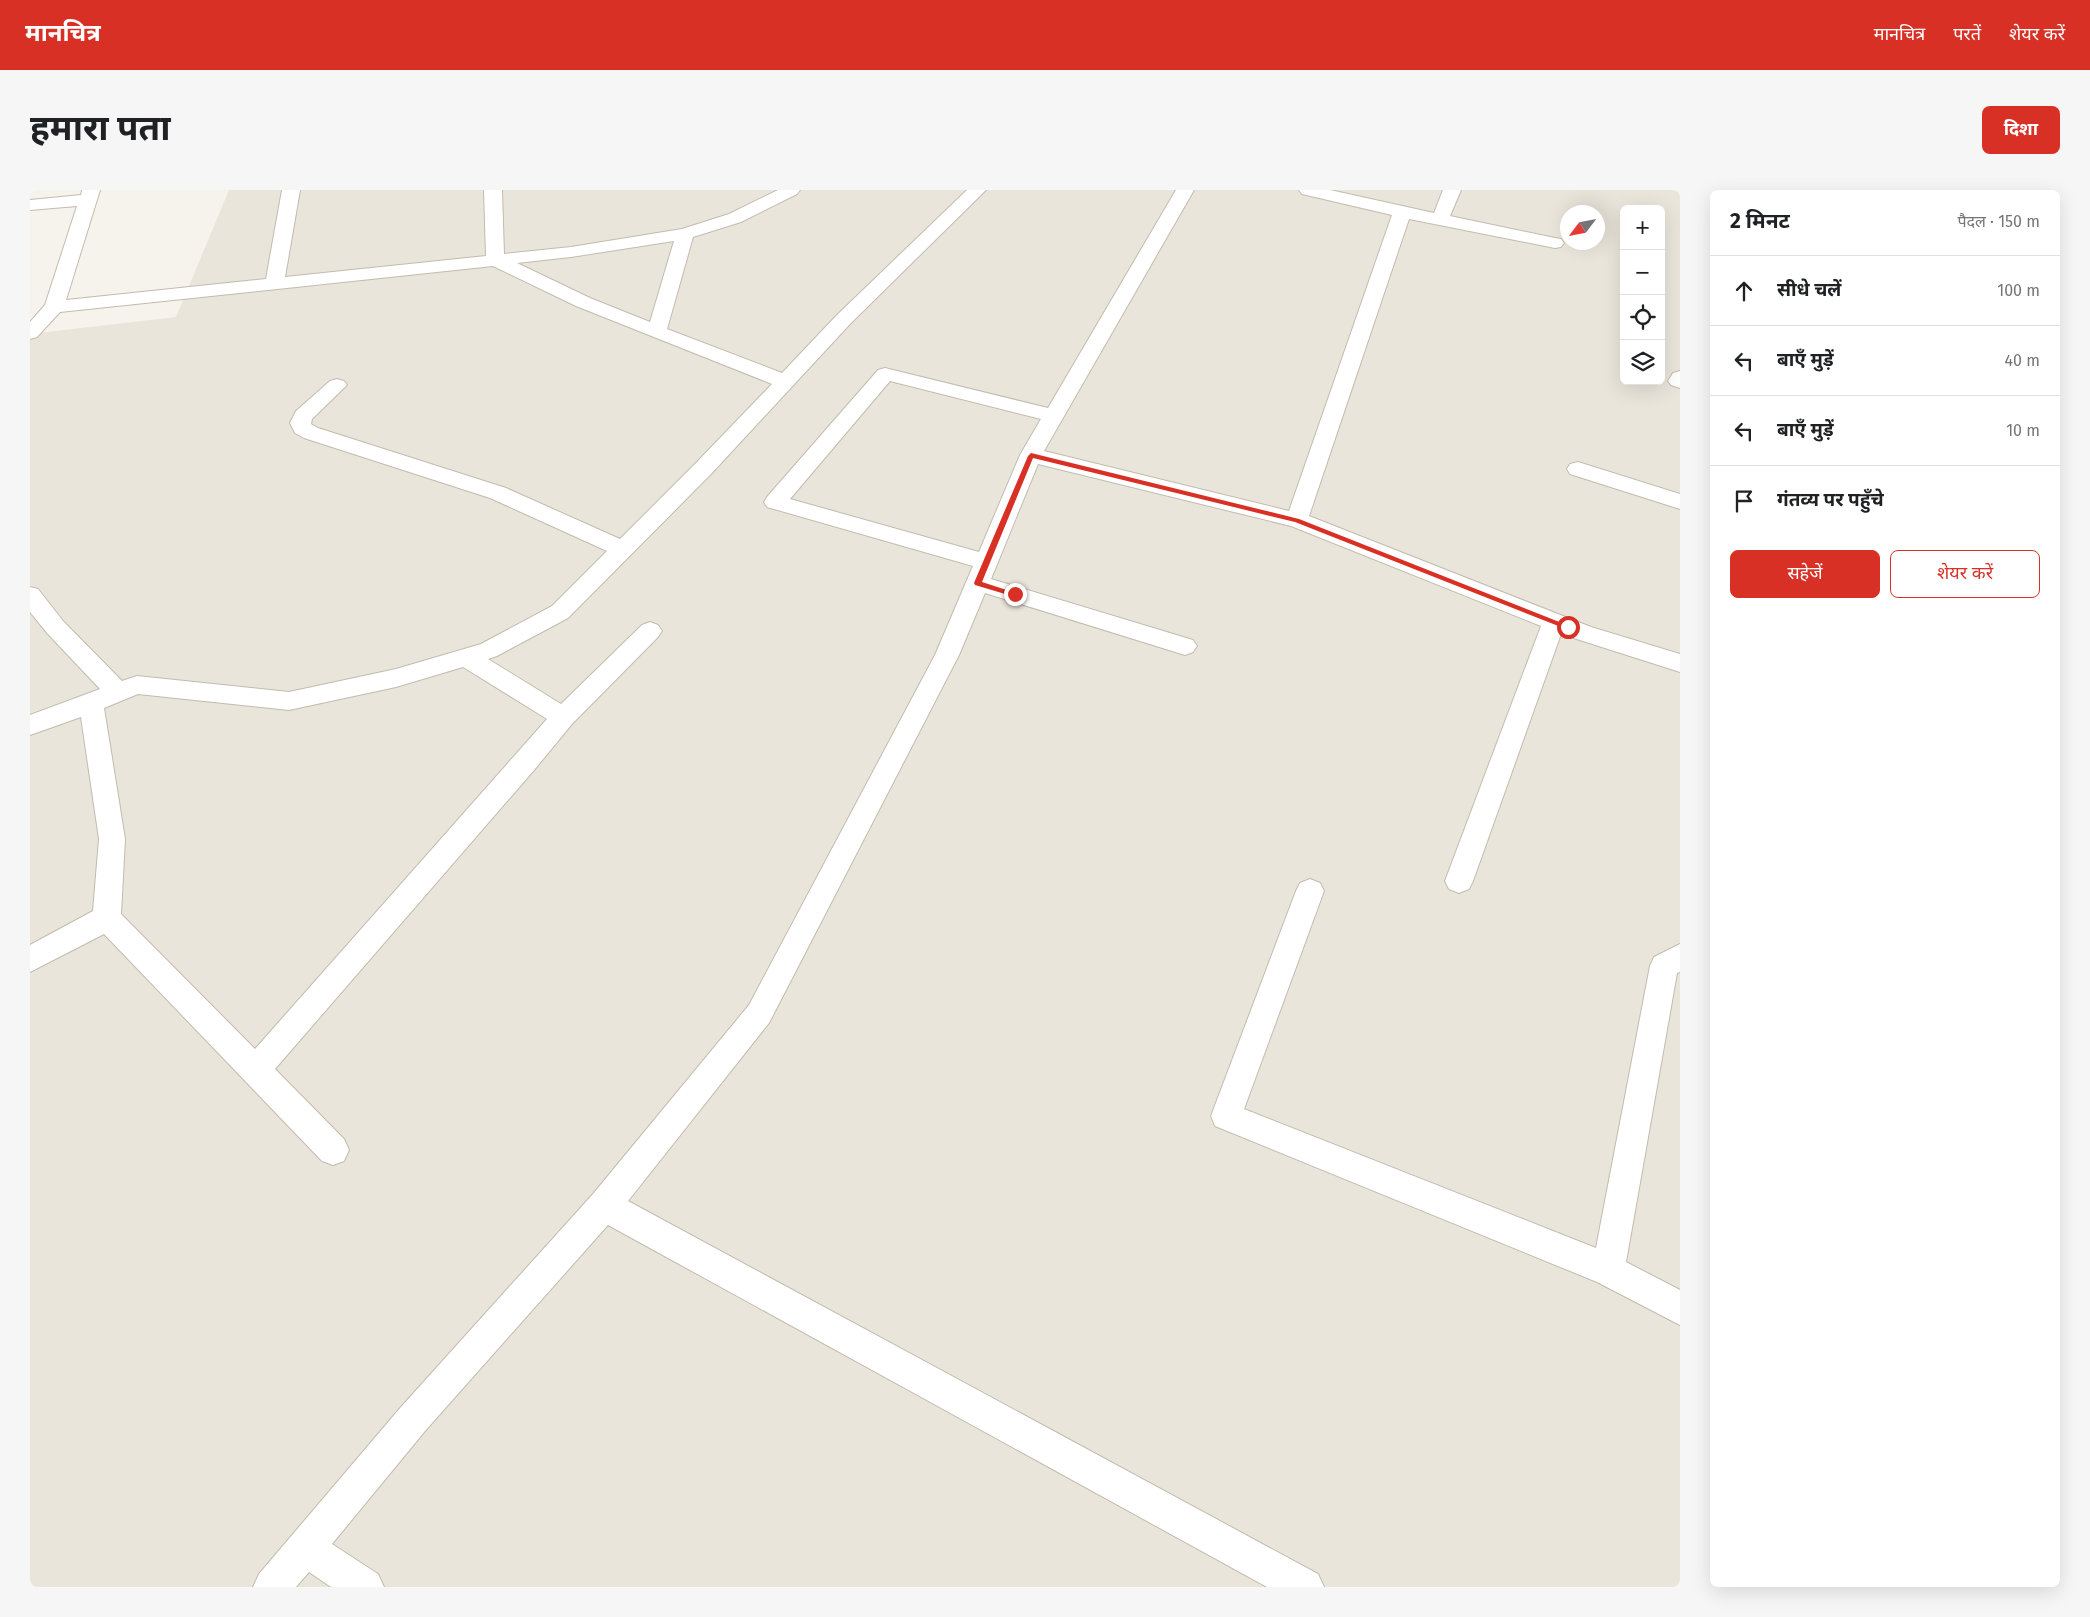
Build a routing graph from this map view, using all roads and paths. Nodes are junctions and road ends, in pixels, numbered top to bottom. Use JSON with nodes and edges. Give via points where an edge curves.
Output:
{"nodes":[{"id":1,"x":290,"y":190,"type":"edge"},
{"id":2,"x":493,"y":190,"type":"edge"},
{"id":3,"x":791,"y":190,"type":"edge"},
{"id":4,"x":977,"y":190,"type":"edge"},
{"id":5,"x":1185,"y":190,"type":"edge"},
{"id":6,"x":1308,"y":190,"type":"edge"},
{"id":7,"x":1452,"y":190,"type":"edge"},
{"id":8,"x":89,"y":195,"type":"edge"},
{"id":9,"x":30,"y":205,"type":"edge"},
{"id":10,"x":1402,"y":212,"type":"junction"},
{"id":11,"x":1440,"y":220,"type":"junction"},
{"id":12,"x":685,"y":234,"type":"junction"},
{"id":13,"x":1555,"y":243,"type":"dead end"},
{"id":14,"x":495,"y":260,"type":"junction"},
{"id":15,"x":275,"y":283,"type":"junction"},
{"id":16,"x":54,"y":307,"type":"junction"},
{"id":17,"x":657,"y":332,"type":"junction"},
{"id":18,"x":30,"y":333,"type":"edge"},
{"id":19,"x":1680,"y":377,"type":"edge"},
{"id":20,"x":785,"y":382,"type":"junction"},
{"id":21,"x":1680,"y":382,"type":"edge"},
{"id":22,"x":337,"y":385,"type":"dead end"},
{"id":23,"x":1054,"y":416,"type":"junction"},
{"id":24,"x":1031,"y":456,"type":"junction"},
{"id":25,"x":1578,"y":469,"type":"dead end"},
{"id":26,"x":1680,"y":502,"type":"edge"},
{"id":27,"x":1297,"y":520,"type":"junction"},
{"id":28,"x":623,"y":549,"type":"junction"},
{"id":29,"x":982,"y":573,"type":"junction"},
{"id":30,"x":30,"y":595,"type":"edge"},
{"id":31,"x":1554,"y":622,"type":"junction"},
{"id":32,"x":650,"y":631,"type":"dead end"},
{"id":33,"x":1185,"y":646,"type":"dead end"},
{"id":34,"x":466,"y":657,"type":"junction"},
{"id":35,"x":1680,"y":663,"type":"edge"},
{"id":36,"x":118,"y":692,"type":"junction"},
{"id":37,"x":92,"y":703,"type":"junction"},
{"id":38,"x":563,"y":717,"type":"junction"},
{"id":39,"x":30,"y":725,"type":"edge"},
{"id":40,"x":1459,"y":881,"type":"dead end"},
{"id":41,"x":1310,"y":891,"type":"dead end"},
{"id":42,"x":107,"y":918,"type":"junction"},
{"id":43,"x":1680,"y":957,"type":"edge"},
{"id":44,"x":30,"y":960,"type":"edge"},
{"id":45,"x":255,"y":1070,"type":"junction"},
{"id":46,"x":332,"y":1150,"type":"dead end"},
{"id":47,"x":604,"y":1205,"type":"junction"},
{"id":48,"x":1608,"y":1270,"type":"junction"},
{"id":49,"x":1680,"y":1308,"type":"edge"},
{"id":50,"x":305,"y":1548,"type":"junction"},
{"id":51,"x":272,"y":1587,"type":"edge"},
{"id":52,"x":365,"y":1587,"type":"edge"},
{"id":53,"x":1305,"y":1587,"type":"edge"}],
"edges":[{"from":1,"to":15,"type":"street"},
{"from":2,"to":14,"type":"street"},
{"from":3,"to":12,"type":"street","via":[[735,218]]},
{"from":4,"to":20,"type":"street"},
{"from":5,"to":23,"type":"street"},
{"from":6,"to":10,"type":"street"},
{"from":7,"to":11,"type":"street"},
{"from":8,"to":9,"type":"street"},
{"from":8,"to":16,"type":"street"},
{"from":10,"to":11,"type":"street"},
{"from":10,"to":27,"type":"street"},
{"from":11,"to":13,"type":"street"},
{"from":12,"to":14,"type":"street"},
{"from":12,"to":17,"type":"street"},
{"from":14,"to":15,"type":"street"},
{"from":14,"to":17,"type":"street","via":[[583,302]]},
{"from":15,"to":16,"type":"street"},
{"from":16,"to":18,"type":"street"},
{"from":17,"to":20,"type":"street"},
{"from":19,"to":21,"type":"street"},
{"from":20,"to":28,"type":"street"},
{"from":22,"to":28,"type":"street","via":[[303,416],[302,428],[498,493]]},
{"from":23,"to":24,"type":"street"},
{"from":23,"to":29,"type":"street","via":[[885,374],[775,502]]},
{"from":24,"to":27,"type":"street"},
{"from":24,"to":29,"type":"street"},
{"from":25,"to":26,"type":"street"},
{"from":27,"to":31,"type":"street"},
{"from":28,"to":34,"type":"street","via":[[560,612],[489,650]]},
{"from":29,"to":33,"type":"street"},
{"from":29,"to":47,"type":"street","via":[[947,655],[759,1014]]},
{"from":30,"to":36,"type":"street","via":[[55,627]]},
{"from":31,"to":35,"type":"street"},
{"from":31,"to":40,"type":"street"},
{"from":32,"to":38,"type":"street"},
{"from":34,"to":36,"type":"street","via":[[396,678],[289,701],[137,685]]},
{"from":34,"to":38,"type":"street"},
{"from":36,"to":37,"type":"street"},
{"from":37,"to":39,"type":"street"},
{"from":37,"to":42,"type":"street","via":[[112,839]]},
{"from":38,"to":45,"type":"street"},
{"from":41,"to":48,"type":"street","via":[[1226,1116]]},
{"from":42,"to":44,"type":"street"},
{"from":42,"to":45,"type":"street"},
{"from":43,"to":48,"type":"street","via":[[1664,966]]},
{"from":45,"to":46,"type":"street"},
{"from":47,"to":50,"type":"street","via":[[413,1419]]},
{"from":47,"to":53,"type":"street"},
{"from":48,"to":49,"type":"street"},
{"from":50,"to":51,"type":"street"},
{"from":50,"to":52,"type":"street"}]}
